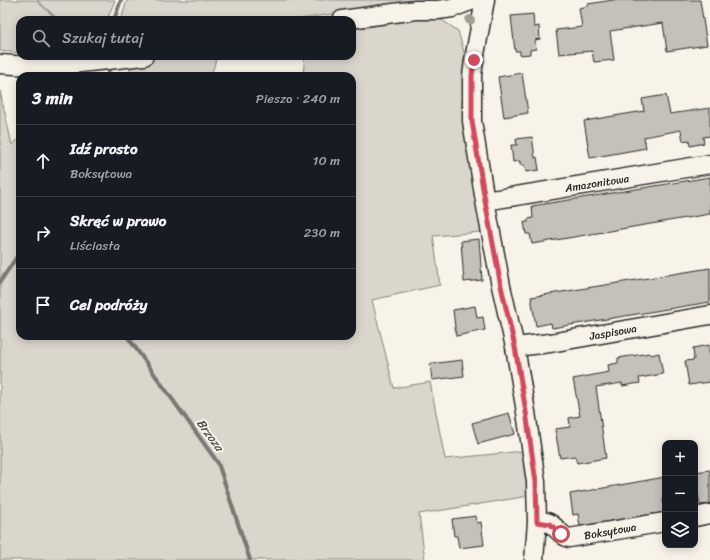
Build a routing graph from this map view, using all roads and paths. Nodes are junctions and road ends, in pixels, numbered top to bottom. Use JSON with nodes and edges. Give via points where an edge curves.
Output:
{"nodes":[{"id":1,"x":473,"y":0,"type":"edge"},
{"id":2,"x":485,"y":0,"type":"edge"},
{"id":3,"x":356,"y":18,"type":"edge"},
{"id":4,"x":108,"y":60,"type":"edge"},
{"id":5,"x":0,"y":64,"type":"edge"},
{"id":6,"x":710,"y":164,"type":"edge"},
{"id":7,"x":485,"y":201,"type":"junction"},
{"id":8,"x":710,"y":315,"type":"edge"},
{"id":9,"x":515,"y":347,"type":"junction"},
{"id":10,"x":710,"y":514,"type":"edge"},
{"id":11,"x":698,"y":516,"type":"edge"},
{"id":12,"x":537,"y":522,"type":"junction"},
{"id":13,"x":662,"y":522,"type":"edge"},
{"id":14,"x":534,"y":560,"type":"edge"}],
"edges":[{"from":1,"to":3,"type":"street","via":[[452,8]]},
{"from":2,"to":7,"type":"street","via":[[472,76],[472,121]]},
{"from":4,"to":5,"type":"street","via":[[62,65]]},
{"from":6,"to":7,"type":"street","name":"Amazonitowa"},
{"from":7,"to":9,"type":"street"},
{"from":8,"to":9,"type":"street","name":"Jaspisowa"},
{"from":9,"to":12,"type":"street","via":[[536,482]]},
{"from":10,"to":11,"type":"street"},
{"from":12,"to":13,"type":"street","name":"Boksytowa","via":[[550,524],[569,538]]},
{"from":12,"to":14,"type":"street"}]}
